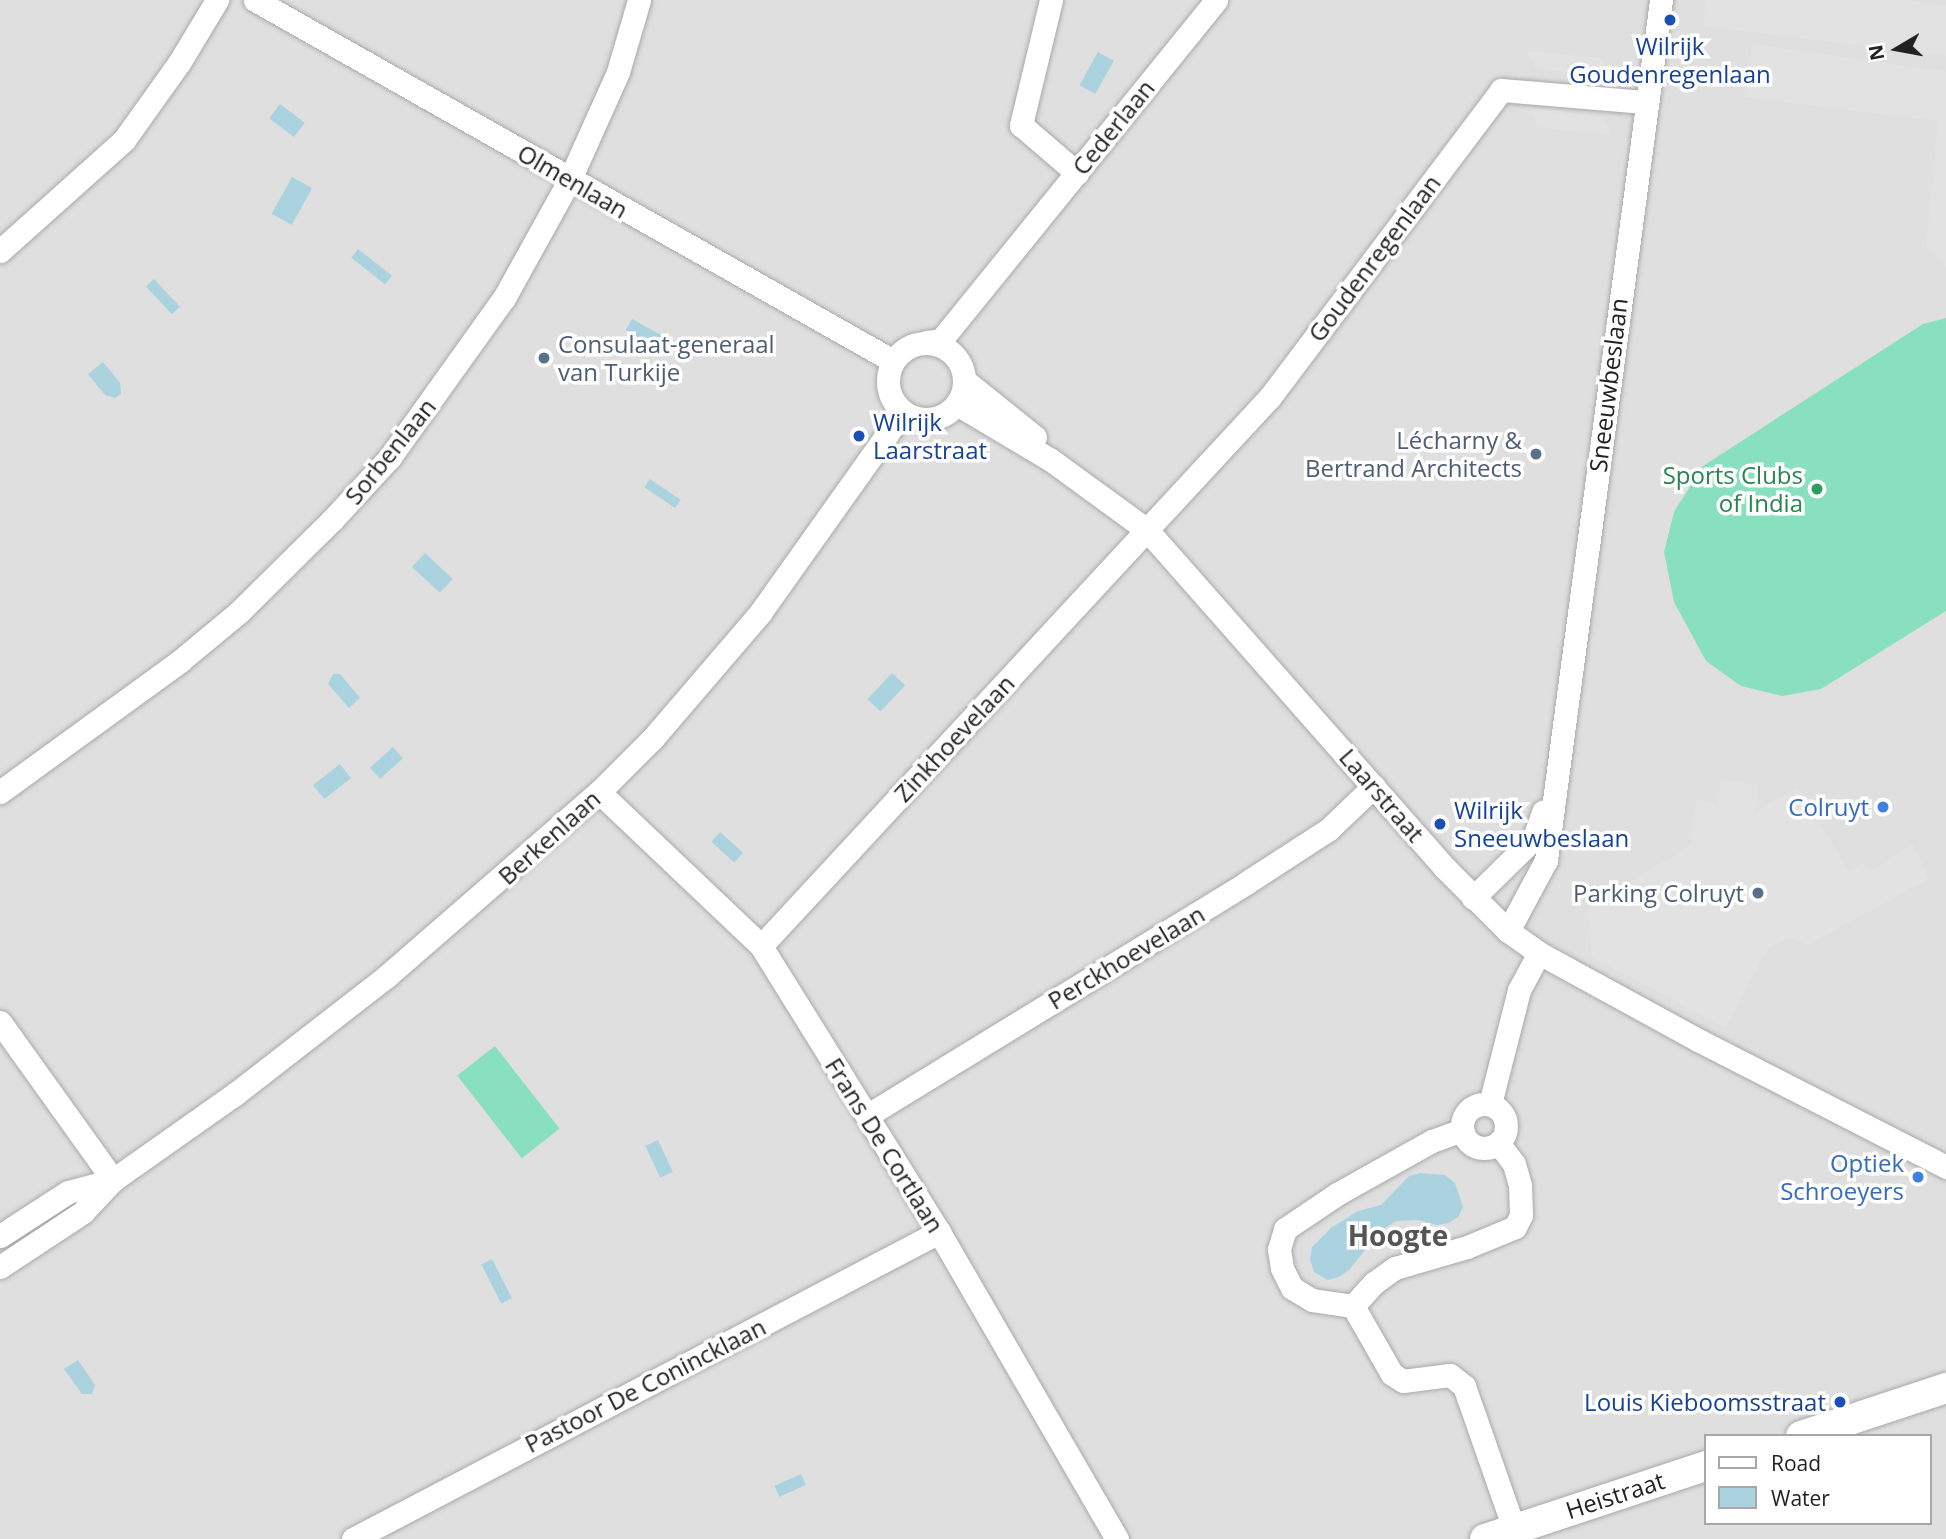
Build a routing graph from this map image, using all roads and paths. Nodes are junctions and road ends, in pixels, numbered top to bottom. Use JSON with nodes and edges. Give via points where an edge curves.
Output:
{"nodes":[{"id":1,"x":217,"y":0,"type":"edge"},
{"id":2,"x":255,"y":0,"type":"edge"},
{"id":3,"x":639,"y":0,"type":"edge"},
{"id":4,"x":1051,"y":0,"type":"edge"},
{"id":5,"x":1216,"y":0,"type":"edge"},
{"id":6,"x":1661,"y":0,"type":"edge"},
{"id":7,"x":1645,"y":102,"type":"junction"},
{"id":8,"x":1077,"y":173,"type":"junction"},
{"id":9,"x":570,"y":179,"type":"junction"},
{"id":10,"x":0,"y":251,"type":"edge"},
{"id":11,"x":1010,"y":255,"type":"junction"},
{"id":12,"x":927,"y":342,"type":"junction"},
{"id":13,"x":953,"y":354,"type":"junction"},
{"id":14,"x":892,"y":361,"type":"junction"},
{"id":15,"x":964,"y":380,"type":"junction"},
{"id":16,"x":957,"y":404,"type":"junction"},
{"id":17,"x":903,"y":412,"type":"junction"},
{"id":18,"x":1051,"y":460,"type":"junction"},
{"id":19,"x":1147,"y":530,"type":"junction"},
{"id":20,"x":1558,"y":769,"type":"junction"},
{"id":21,"x":1374,"y":786,"type":"junction"},
{"id":22,"x":0,"y":792,"type":"edge"},
{"id":23,"x":600,"y":792,"type":"junction"},
{"id":24,"x":1473,"y":898,"type":"junction"},
{"id":25,"x":1508,"y":930,"type":"junction"},
{"id":26,"x":761,"y":946,"type":"junction"},
{"id":27,"x":1539,"y":954,"type":"junction"},
{"id":28,"x":0,"y":1022,"type":"edge"},
{"id":29,"x":1490,"y":1104,"type":"junction"},
{"id":30,"x":868,"y":1115,"type":"junction"},
{"id":31,"x":1462,"y":1130,"type":"junction"},
{"id":32,"x":1498,"y":1143,"type":"junction"},
{"id":33,"x":1946,"y":1167,"type":"edge"},
{"id":34,"x":114,"y":1180,"type":"junction"},
{"id":35,"x":939,"y":1232,"type":"junction"},
{"id":36,"x":0,"y":1236,"type":"edge"},
{"id":37,"x":0,"y":1267,"type":"edge"},
{"id":38,"x":1353,"y":1306,"type":"junction"},
{"id":39,"x":1946,"y":1388,"type":"edge"},
{"id":40,"x":1807,"y":1434,"type":"edge"},
{"id":41,"x":1704,"y":1467,"type":"edge"},
{"id":42,"x":1514,"y":1529,"type":"junction"},
{"id":43,"x":353,"y":1539,"type":"edge"},
{"id":44,"x":1117,"y":1539,"type":"edge"},
{"id":45,"x":1485,"y":1539,"type":"edge"}],
"edges":[{"from":1,"to":10,"type":"street","via":[[124,140]]},
{"from":2,"to":9,"type":"street","name":"Olmenlaan"},
{"from":3,"to":9,"type":"street","name":"Sorbenlaan","via":[[618,72]]},
{"from":4,"to":8,"type":"street","via":[[1021,125]]},
{"from":5,"to":8,"type":"street","name":"Cederlaan"},
{"from":6,"to":7,"type":"street","name":"Sneeuwbeslaan"},
{"from":7,"to":19,"type":"street","name":"Goudenregenlaan","via":[[1502,90],[1270,397]]},
{"from":7,"to":20,"type":"street","name":"Sneeuwbeslaan"},
{"from":8,"to":11,"type":"street","name":"Cederlaan"},
{"from":9,"to":14,"type":"street","name":"Olmenlaan"},
{"from":9,"to":22,"type":"street","name":"Sorbenlaan","via":[[497,308],[390,457],[342,510],[239,612],[180,662]]},
{"from":11,"to":12,"type":"street","name":"Cederlaan","via":[[940,340]]},
{"from":11,"to":13,"type":"street","name":"Cederlaan","via":[[951,344]]},
{"from":12,"to":13,"type":"street"},
{"from":12,"to":14,"type":"street","via":[[910,345]]},
{"from":13,"to":15,"type":"street"},
{"from":14,"to":17,"type":"street","via":[[889,394]]},
{"from":15,"to":16,"type":"street"},
{"from":15,"to":18,"type":"street","name":"Laarstraat","via":[[1034,435]]},
{"from":16,"to":17,"type":"street","via":[[926,419]]},
{"from":16,"to":18,"type":"street","name":"Laarstraat"},
{"from":17,"to":23,"type":"street","name":"Berkenlaan","via":[[760,612],[653,738]]},
{"from":18,"to":19,"type":"street","name":"Laarstraat"},
{"from":19,"to":21,"type":"street","name":"Laarstraat"},
{"from":19,"to":26,"type":"street","name":"Zinkhoevelaan"},
{"from":20,"to":24,"type":"street","name":"Sneeuwbeslaan","via":[[1534,838]]},
{"from":20,"to":25,"type":"street","name":"Sneeuwbeslaan","via":[[1546,860]]},
{"from":21,"to":24,"type":"street","name":"Laarstraat"},
{"from":21,"to":30,"type":"street","name":"Perckhoevelaan","via":[[1329,829],[1247,883]]},
{"from":23,"to":26,"type":"street","name":"Frans De Cortlaan"},
{"from":23,"to":34,"type":"street","name":"Berkenlaan","via":[[387,976],[235,1094]]},
{"from":24,"to":25,"type":"street","name":"Laarstraat"},
{"from":25,"to":27,"type":"street","name":"Laarstraat"},
{"from":26,"to":30,"type":"street","name":"Frans De Cortlaan"},
{"from":27,"to":29,"type":"street","via":[[1520,990]]},
{"from":27,"to":33,"type":"street","name":"Laarstraat"},
{"from":28,"to":34,"type":"street"},
{"from":29,"to":31,"type":"street","via":[[1470,1109]]},
{"from":29,"to":32,"type":"street","via":[[1506,1122]]},
{"from":30,"to":35,"type":"street","name":"Frans De Cortlaan"},
{"from":31,"to":32,"type":"street","via":[[1477,1147]]},
{"from":31,"to":38,"type":"street","via":[[1432,1141],[1336,1194],[1285,1230],[1279,1249],[1292,1288],[1312,1300]]},
{"from":32,"to":38,"type":"street","via":[[1514,1164],[1520,1185],[1521,1215],[1514,1227],[1467,1247],[1395,1268]]},
{"from":34,"to":36,"type":"street","name":"Berkenlaan","via":[[68,1192]]},
{"from":34,"to":37,"type":"street","name":"Berkenlaan","via":[[83,1212]]},
{"from":35,"to":43,"type":"street","name":"Pastoor De Conincklaan"},
{"from":35,"to":44,"type":"street","name":"Frans De Cortlaan"},
{"from":38,"to":42,"type":"street","via":[[1392,1374],[1403,1381],[1450,1375],[1464,1386]]},
{"from":39,"to":40,"type":"street"},
{"from":41,"to":42,"type":"street","name":"Heistraat"},
{"from":42,"to":45,"type":"street","name":"Heistraat"}]}
